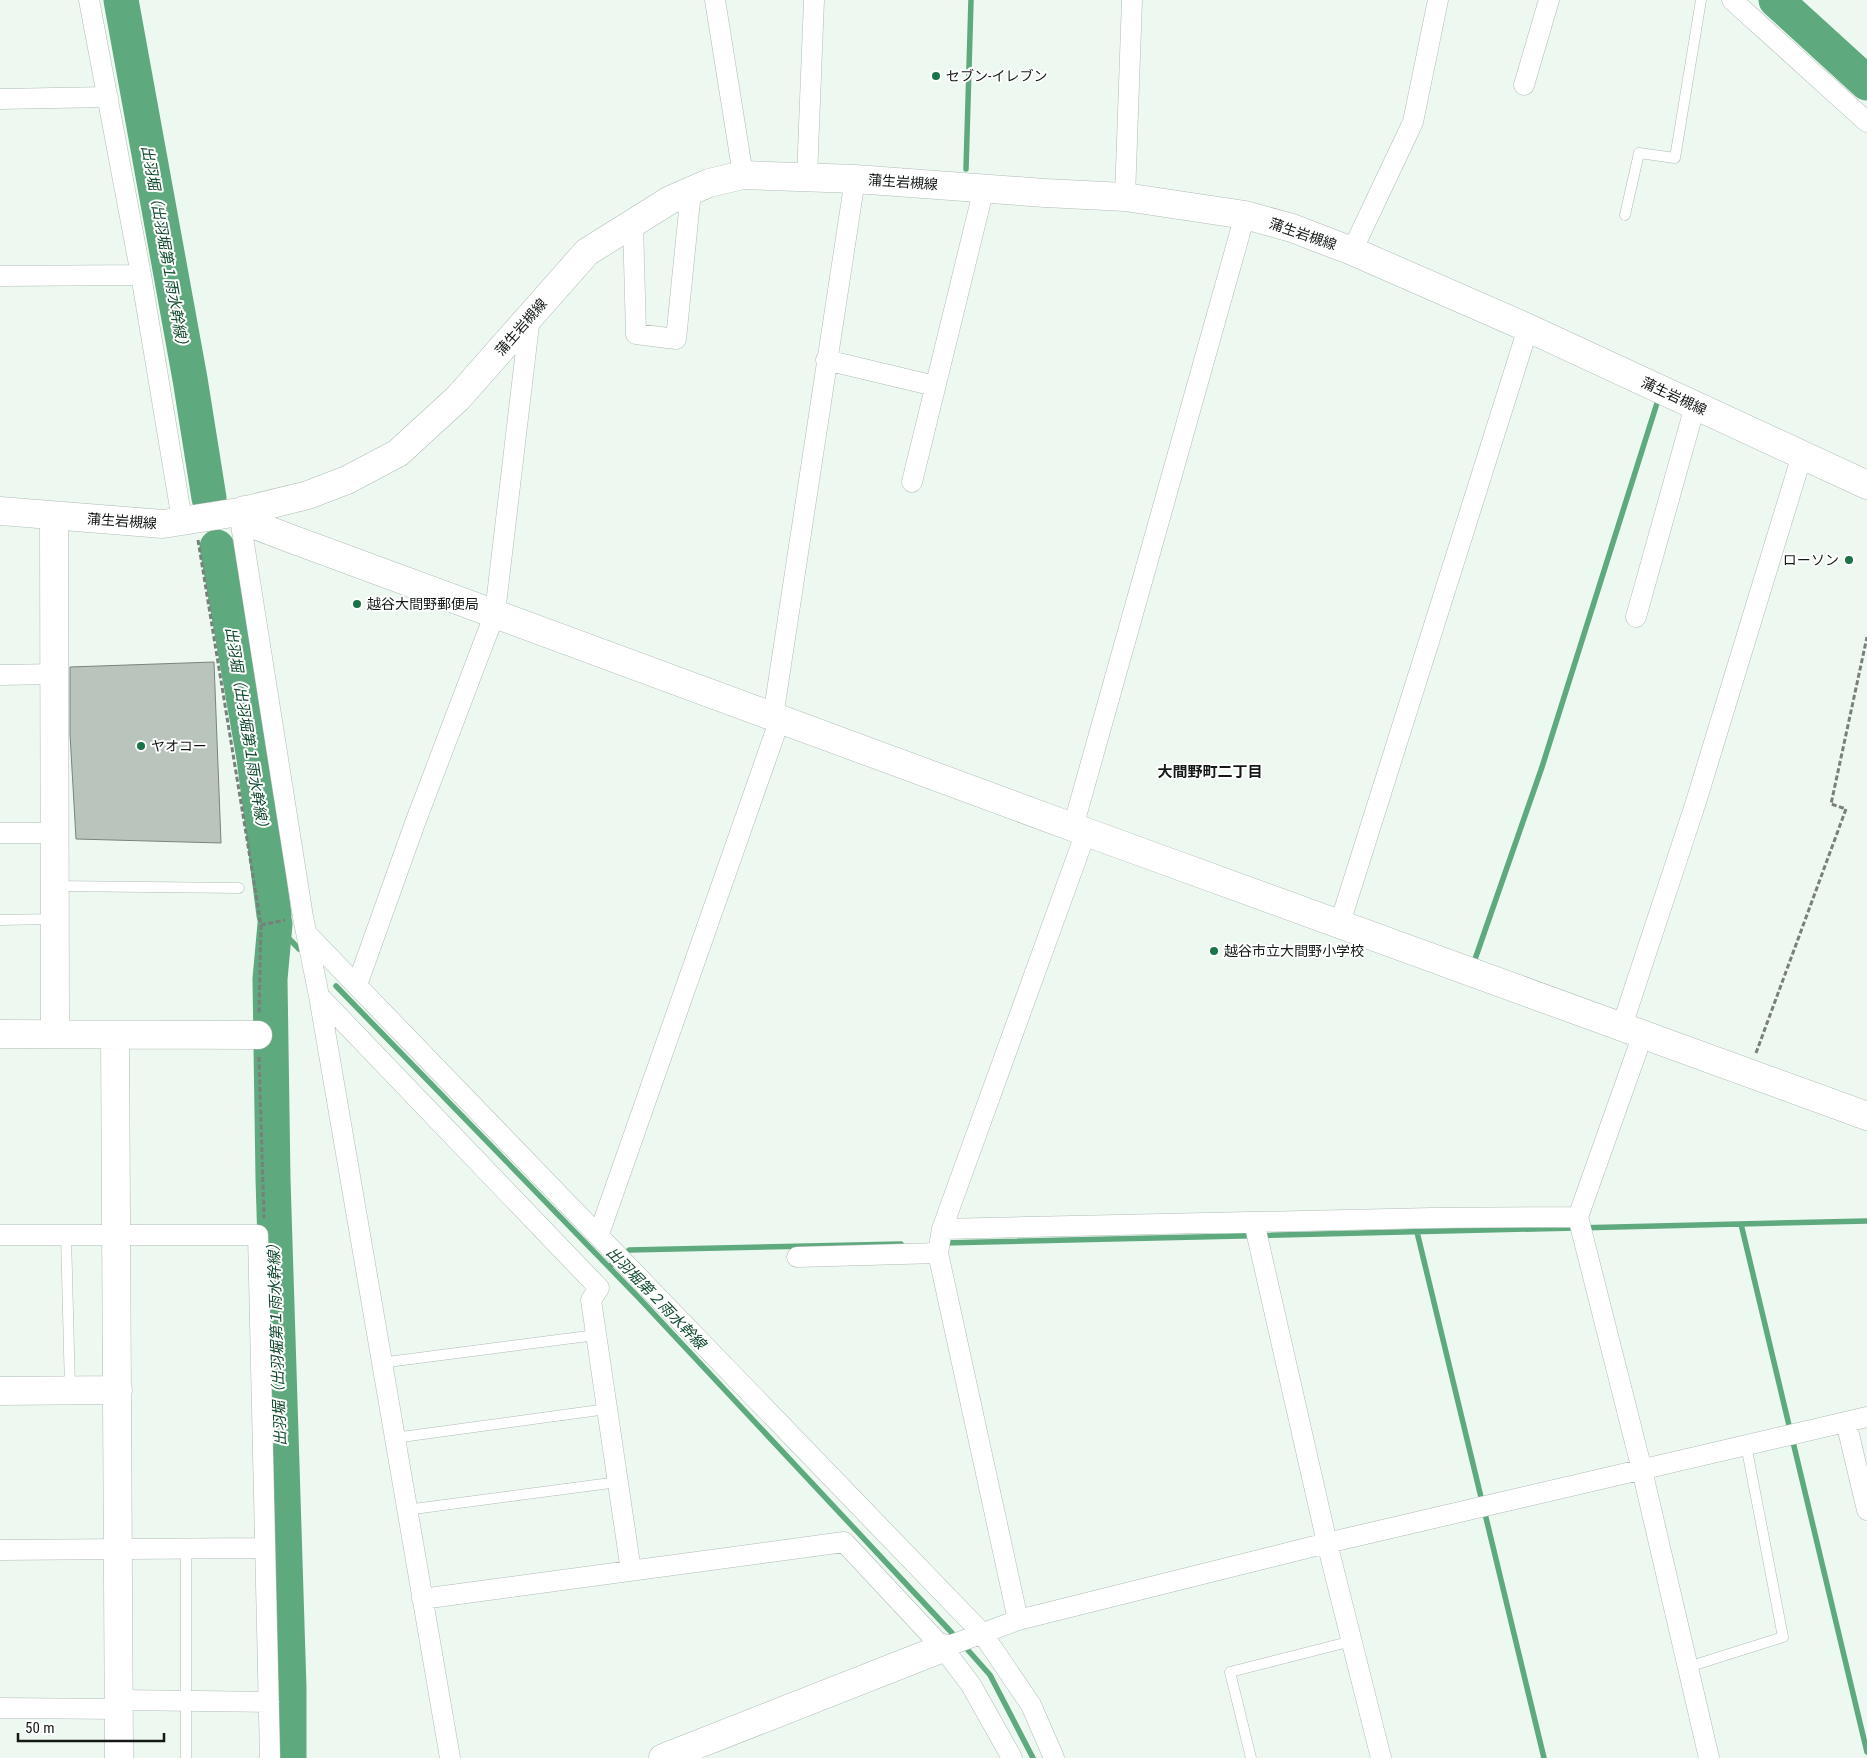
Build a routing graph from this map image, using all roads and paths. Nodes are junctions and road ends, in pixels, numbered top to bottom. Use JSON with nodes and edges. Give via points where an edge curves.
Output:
{"nodes":[{"id":1,"x":89,"y":0,"type":"edge"},
{"id":2,"x":714,"y":0,"type":"edge"},
{"id":3,"x":814,"y":0,"type":"edge"},
{"id":4,"x":1132,"y":0,"type":"edge"},
{"id":5,"x":1438,"y":0,"type":"edge"},
{"id":6,"x":1550,"y":0,"type":"edge"},
{"id":7,"x":1701,"y":0,"type":"edge"},
{"id":8,"x":1732,"y":0,"type":"edge"},
{"id":9,"x":1524,"y":85,"type":"dead end"},
{"id":10,"x":108,"y":97,"type":"junction"},
{"id":11,"x":0,"y":99,"type":"edge"},
{"id":12,"x":1866,"y":119,"type":"edge"},
{"id":13,"x":742,"y":175,"type":"junction"},
{"id":14,"x":807,"y":176,"type":"junction"},
{"id":15,"x":854,"y":179,"type":"junction"},
{"id":16,"x":984,"y":188,"type":"junction"},
{"id":17,"x":691,"y":191,"type":"junction"},
{"id":18,"x":1125,"y":197,"type":"junction"},
{"id":19,"x":1625,"y":214,"type":"dead end"},
{"id":20,"x":1245,"y":215,"type":"junction"},
{"id":21,"x":633,"y":223,"type":"junction"},
{"id":22,"x":1352,"y":251,"type":"junction"},
{"id":23,"x":141,"y":275,"type":"junction"},
{"id":24,"x":0,"y":276,"type":"edge"},
{"id":25,"x":530,"y":316,"type":"junction"},
{"id":26,"x":1528,"y":328,"type":"junction"},
{"id":27,"x":826,"y":360,"type":"junction"},
{"id":28,"x":935,"y":386,"type":"junction"},
{"id":29,"x":1695,"y":406,"type":"junction"},
{"id":30,"x":1802,"y":455,"type":"junction"},
{"id":31,"x":912,"y":482,"type":"dead end"},
{"id":32,"x":1867,"y":485,"type":"edge"},
{"id":33,"x":0,"y":511,"type":"edge"},
{"id":34,"x":241,"y":511,"type":"junction"},
{"id":35,"x":54,"y":516,"type":"junction"},
{"id":36,"x":188,"y":519,"type":"junction"},
{"id":37,"x":495,"y":613,"type":"junction"},
{"id":38,"x":1636,"y":617,"type":"dead end"},
{"id":39,"x":1867,"y":637,"type":"edge"},
{"id":40,"x":56,"y":674,"type":"junction"},
{"id":41,"x":0,"y":675,"type":"edge"},
{"id":42,"x":777,"y":718,"type":"junction"},
{"id":43,"x":1080,"y":829,"type":"junction"},
{"id":44,"x":0,"y":833,"type":"edge"},
{"id":45,"x":55,"y":833,"type":"junction"},
{"id":46,"x":55,"y":886,"type":"junction"},
{"id":47,"x":239,"y":888,"type":"dead end"},
{"id":48,"x":55,"y":919,"type":"junction"},
{"id":49,"x":0,"y":920,"type":"edge"},
{"id":50,"x":1340,"y":923,"type":"junction"},
{"id":51,"x":307,"y":934,"type":"junction"},
{"id":52,"x":357,"y":985,"type":"junction"},
{"id":53,"x":319,"y":996,"type":"junction"},
{"id":54,"x":1633,"y":1030,"type":"junction"},
{"id":55,"x":0,"y":1034,"type":"edge"},
{"id":56,"x":55,"y":1034,"type":"junction"},
{"id":57,"x":115,"y":1035,"type":"junction"},
{"id":58,"x":258,"y":1035,"type":"junction"},
{"id":59,"x":1748,"y":1072,"type":"junction"},
{"id":60,"x":1867,"y":1116,"type":"edge"},
{"id":61,"x":1578,"y":1217,"type":"junction"},
{"id":62,"x":1254,"y":1222,"type":"junction"},
{"id":63,"x":942,"y":1229,"type":"junction"},
{"id":64,"x":598,"y":1234,"type":"junction"},
{"id":65,"x":0,"y":1235,"type":"edge"},
{"id":66,"x":66,"y":1235,"type":"junction"},
{"id":67,"x":258,"y":1235,"type":"junction"},
{"id":68,"x":118,"y":1236,"type":"junction"},
{"id":69,"x":938,"y":1253,"type":"junction"},
{"id":70,"x":797,"y":1257,"type":"dead end"},
{"id":71,"x":596,"y":1335,"type":"junction"},
{"id":72,"x":380,"y":1363,"type":"junction"},
{"id":73,"x":0,"y":1390,"type":"edge"},
{"id":74,"x":70,"y":1390,"type":"junction"},
{"id":75,"x":118,"y":1390,"type":"junction"},
{"id":76,"x":607,"y":1409,"type":"junction"},
{"id":77,"x":1867,"y":1417,"type":"edge"},
{"id":78,"x":1846,"y":1422,"type":"junction"},
{"id":79,"x":394,"y":1438,"type":"junction"},
{"id":80,"x":1746,"y":1445,"type":"junction"},
{"id":81,"x":1642,"y":1470,"type":"junction"},
{"id":82,"x":618,"y":1482,"type":"junction"},
{"id":83,"x":406,"y":1510,"type":"junction"},
{"id":84,"x":1867,"y":1510,"type":"edge"},
{"id":85,"x":1327,"y":1543,"type":"junction"},
{"id":86,"x":265,"y":1548,"type":"junction"},
{"id":87,"x":119,"y":1549,"type":"junction"},
{"id":88,"x":186,"y":1549,"type":"junction"},
{"id":89,"x":0,"y":1550,"type":"edge"},
{"id":90,"x":631,"y":1571,"type":"junction"},
{"id":91,"x":422,"y":1599,"type":"junction"},
{"id":92,"x":1018,"y":1620,"type":"junction"},
{"id":93,"x":982,"y":1633,"type":"junction"},
{"id":94,"x":1352,"y":1640,"type":"junction"},
{"id":95,"x":944,"y":1648,"type":"junction"},
{"id":96,"x":1688,"y":1667,"type":"junction"},
{"id":97,"x":186,"y":1700,"type":"junction"},
{"id":98,"x":269,"y":1702,"type":"junction"},
{"id":99,"x":120,"y":1704,"type":"junction"},
{"id":100,"x":0,"y":1708,"type":"edge"},
{"id":101,"x":119,"y":1758,"type":"edge"},
{"id":102,"x":186,"y":1758,"type":"edge"},
{"id":103,"x":270,"y":1758,"type":"edge"},
{"id":104,"x":450,"y":1758,"type":"edge"},
{"id":105,"x":663,"y":1758,"type":"edge"},
{"id":106,"x":1012,"y":1758,"type":"edge"},
{"id":107,"x":1054,"y":1758,"type":"edge"},
{"id":108,"x":1251,"y":1758,"type":"edge"},
{"id":109,"x":1381,"y":1758,"type":"edge"},
{"id":110,"x":1709,"y":1758,"type":"edge"}],
"edges":[{"from":1,"to":10,"type":"street"},
{"from":2,"to":13,"type":"street"},
{"from":3,"to":14,"type":"street"},
{"from":4,"to":18,"type":"street"},
{"from":5,"to":22,"type":"street","via":[[1413,122]]},
{"from":6,"to":9,"type":"street"},
{"from":7,"to":19,"type":"lane","via":[[1675,158],[1639,153]]},
{"from":8,"to":12,"type":"street"},
{"from":10,"to":11,"type":"street"},
{"from":10,"to":23,"type":"street"},
{"from":13,"to":14,"type":"street","name":"蒲生岩槻線"},
{"from":13,"to":17,"type":"street","name":"蒲生岩槻線"},
{"from":14,"to":15,"type":"street","name":"蒲生岩槻線"},
{"from":15,"to":16,"type":"street","name":"蒲生岩槻線"},
{"from":15,"to":27,"type":"street"},
{"from":16,"to":18,"type":"street","name":"蒲生岩槻線"},
{"from":16,"to":28,"type":"street"},
{"from":17,"to":21,"type":"street","name":"蒲生岩槻線"},
{"from":17,"to":21,"type":"street","via":[[676,339],[636,334]]},
{"from":18,"to":20,"type":"street","name":"蒲生岩槻線"},
{"from":20,"to":22,"type":"street","name":"蒲生岩槻線","via":[[1292,228]]},
{"from":20,"to":43,"type":"street"},
{"from":21,"to":25,"type":"street","name":"蒲生岩槻線","via":[[587,252]]},
{"from":22,"to":26,"type":"street","name":"蒲生岩槻線"},
{"from":23,"to":24,"type":"street"},
{"from":23,"to":36,"type":"street"},
{"from":25,"to":34,"type":"street","name":"蒲生岩槻線","via":[[458,398],[398,453],[348,480],[308,495]]},
{"from":25,"to":37,"type":"street"},
{"from":26,"to":29,"type":"street","name":"蒲生岩槻線"},
{"from":26,"to":50,"type":"street"},
{"from":27,"to":28,"type":"street"},
{"from":27,"to":42,"type":"street"},
{"from":28,"to":31,"type":"street"},
{"from":29,"to":30,"type":"street","name":"蒲生岩槻線"},
{"from":29,"to":38,"type":"street"},
{"from":30,"to":32,"type":"street","name":"蒲生岩槻線"},
{"from":30,"to":54,"type":"street","via":[[1695,806]]},
{"from":33,"to":35,"type":"street","name":"蒲生岩槻線"},
{"from":34,"to":36,"type":"street","name":"蒲生岩槻線"},
{"from":34,"to":37,"type":"street","via":[[255,525]]},
{"from":34,"to":51,"type":"street"},
{"from":35,"to":36,"type":"street","name":"蒲生岩槻線","via":[[163,524]]},
{"from":35,"to":40,"type":"street"},
{"from":36,"to":58,"type":"path","via":[[261,925]]},
{"from":37,"to":42,"type":"street"},
{"from":37,"to":52,"type":"street"},
{"from":39,"to":59,"type":"path","via":[[1831,804],[1846,809]]},
{"from":40,"to":41,"type":"street"},
{"from":40,"to":45,"type":"street"},
{"from":42,"to":43,"type":"street"},
{"from":42,"to":64,"type":"street"},
{"from":43,"to":50,"type":"street"},
{"from":43,"to":63,"type":"street"},
{"from":44,"to":45,"type":"street"},
{"from":45,"to":46,"type":"street"},
{"from":46,"to":47,"type":"lane"},
{"from":46,"to":48,"type":"street"},
{"from":48,"to":49,"type":"lane"},
{"from":48,"to":56,"type":"street"},
{"from":50,"to":54,"type":"street"},
{"from":51,"to":52,"type":"street"},
{"from":51,"to":53,"type":"street"},
{"from":52,"to":64,"type":"street"},
{"from":53,"to":71,"type":"street","via":[[599,1288],[591,1300]]},
{"from":53,"to":72,"type":"street"},
{"from":54,"to":59,"type":"street"},
{"from":54,"to":61,"type":"street"},
{"from":55,"to":56,"type":"street"},
{"from":56,"to":57,"type":"street"},
{"from":57,"to":58,"type":"street"},
{"from":57,"to":68,"type":"street"},
{"from":58,"to":67,"type":"path","via":[[264,1224]]},
{"from":59,"to":60,"type":"street"},
{"from":61,"to":62,"type":"street"},
{"from":61,"to":81,"type":"street"},
{"from":62,"to":63,"type":"street"},
{"from":62,"to":85,"type":"street"},
{"from":63,"to":69,"type":"street"},
{"from":64,"to":93,"type":"street"},
{"from":65,"to":66,"type":"street"},
{"from":66,"to":68,"type":"street"},
{"from":66,"to":74,"type":"lane"},
{"from":67,"to":68,"type":"street"},
{"from":67,"to":86,"type":"street"},
{"from":68,"to":75,"type":"street"},
{"from":69,"to":70,"type":"street"},
{"from":69,"to":92,"type":"street"},
{"from":71,"to":72,"type":"lane"},
{"from":71,"to":76,"type":"street"},
{"from":72,"to":79,"type":"street"},
{"from":73,"to":74,"type":"street"},
{"from":74,"to":75,"type":"street"},
{"from":75,"to":87,"type":"street"},
{"from":76,"to":79,"type":"lane"},
{"from":76,"to":82,"type":"street"},
{"from":77,"to":78,"type":"street"},
{"from":78,"to":80,"type":"street"},
{"from":78,"to":84,"type":"street"},
{"from":79,"to":83,"type":"street"},
{"from":80,"to":81,"type":"street"},
{"from":80,"to":96,"type":"lane","via":[[1783,1637]]},
{"from":81,"to":85,"type":"street"},
{"from":81,"to":96,"type":"street"},
{"from":82,"to":83,"type":"lane"},
{"from":82,"to":90,"type":"street"},
{"from":83,"to":91,"type":"street"},
{"from":85,"to":92,"type":"street"},
{"from":85,"to":94,"type":"street"},
{"from":86,"to":88,"type":"street"},
{"from":86,"to":98,"type":"street"},
{"from":87,"to":88,"type":"street"},
{"from":87,"to":89,"type":"street"},
{"from":87,"to":99,"type":"street"},
{"from":88,"to":97,"type":"lane"},
{"from":90,"to":91,"type":"street"},
{"from":90,"to":95,"type":"street","via":[[844,1542]]},
{"from":91,"to":104,"type":"street"},
{"from":92,"to":93,"type":"street"},
{"from":93,"to":95,"type":"street"},
{"from":93,"to":107,"type":"street","via":[[1031,1705]]},
{"from":94,"to":108,"type":"lane","via":[[1230,1672]]},
{"from":94,"to":109,"type":"street"},
{"from":95,"to":105,"type":"street"},
{"from":95,"to":106,"type":"street","via":[[971,1684]]},
{"from":96,"to":110,"type":"street"},
{"from":97,"to":98,"type":"street"},
{"from":97,"to":99,"type":"street"},
{"from":97,"to":102,"type":"lane"},
{"from":98,"to":103,"type":"street"},
{"from":99,"to":100,"type":"street"},
{"from":99,"to":101,"type":"street"}]}
